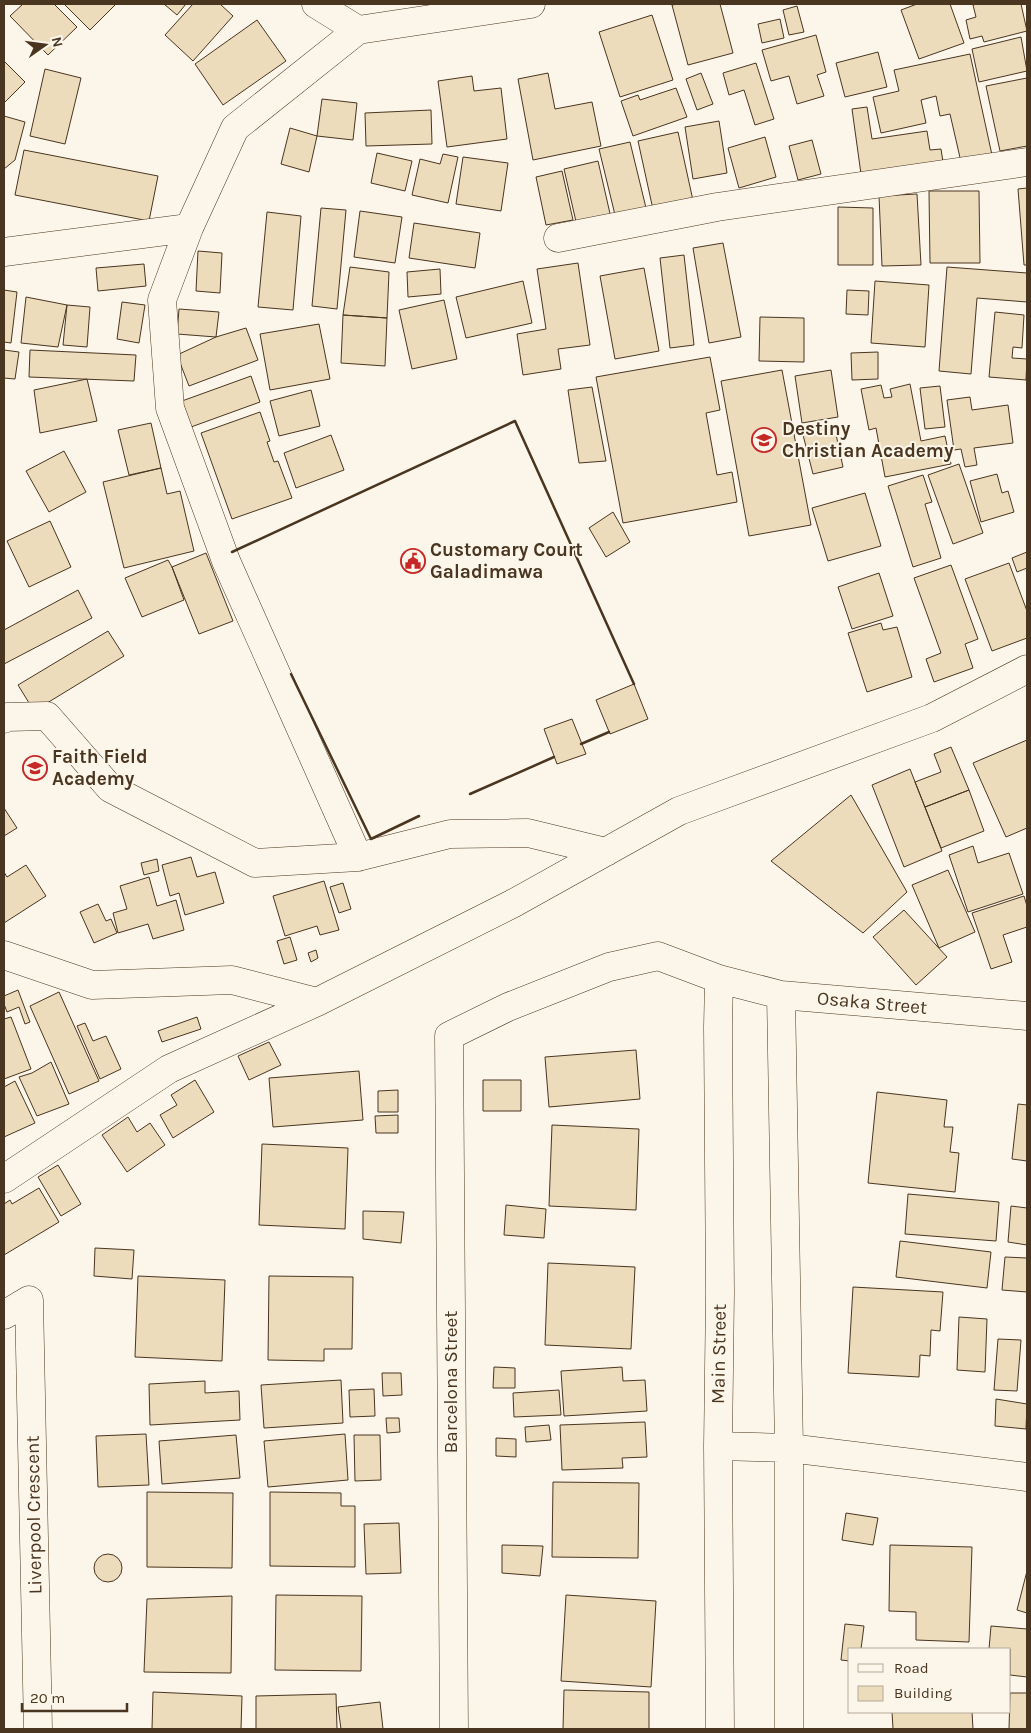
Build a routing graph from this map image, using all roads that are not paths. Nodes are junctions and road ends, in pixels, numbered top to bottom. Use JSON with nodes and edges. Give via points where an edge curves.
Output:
{"nodes":[{"id":1,"x":316,"y":4,"type":"edge"},
{"id":2,"x":531,"y":4,"type":"edge"},
{"id":3,"x":358,"y":30,"type":"junction"},
{"id":4,"x":1027,"y":162,"type":"edge"},
{"id":5,"x":189,"y":228,"type":"junction"},
{"id":6,"x":558,"y":238,"type":"dead end"},
{"id":7,"x":4,"y":252,"type":"edge"},
{"id":8,"x":1027,"y":669,"type":"edge"},
{"id":9,"x":4,"y":719,"type":"edge"},
{"id":10,"x":606,"y":852,"type":"junction"},
{"id":11,"x":358,"y":858,"type":"junction"},
{"id":12,"x":4,"y":955,"type":"edge"},
{"id":13,"x":719,"y":979,"type":"junction"},
{"id":14,"x":781,"y":995,"type":"junction"},
{"id":15,"x":317,"y":1002,"type":"junction"},
{"id":16,"x":1027,"y":1016,"type":"edge"},
{"id":17,"x":449,"y":1036,"type":"joint"},
{"id":18,"x":4,"y":1179,"type":"edge"},
{"id":19,"x":4,"y":1315,"type":"edge"},
{"id":20,"x":718,"y":1446,"type":"junction"},
{"id":21,"x":789,"y":1448,"type":"junction"},
{"id":22,"x":1027,"y":1477,"type":"edge"},
{"id":23,"x":38,"y":1729,"type":"edge"},
{"id":24,"x":454,"y":1729,"type":"edge"},
{"id":25,"x":720,"y":1729,"type":"edge"},
{"id":26,"x":790,"y":1729,"type":"edge"}],
"edges":[{"from":1,"to":3,"type":"street"},
{"from":2,"to":3,"type":"street"},
{"from":3,"to":5,"type":"street","via":[[235,128]]},
{"from":4,"to":6,"type":"street","via":[[717,207]]},
{"from":5,"to":7,"type":"street"},
{"from":5,"to":11,"type":"street","via":[[162,300],[170,408],[226,561]]},
{"from":8,"to":10,"type":"street","via":[[932,718],[678,811]]},
{"from":9,"to":11,"type":"street","via":[[47,716],[110,788],[255,863]]},
{"from":10,"to":11,"type":"street","via":[[528,833],[450,834]]},
{"from":10,"to":15,"type":"street","via":[[512,904]]},
{"from":12,"to":15,"type":"street","via":[[92,985],[232,980]]},
{"from":13,"to":14,"type":"street","name":"Osaka Street"},
{"from":13,"to":17,"type":"street","name":"Osaka Street","via":[[658,956],[609,967],[508,1007]]},
{"from":13,"to":20,"type":"street","name":"Main Street"},
{"from":14,"to":16,"type":"street","name":"Osaka Street"},
{"from":14,"to":21,"type":"street"},
{"from":15,"to":18,"type":"street","via":[[169,1069]]},
{"from":17,"to":24,"type":"street","name":"Barcelona Street"},
{"from":19,"to":23,"type":"street","name":"Liverpool Crescent","via":[[29,1300]]},
{"from":20,"to":21,"type":"street"},
{"from":20,"to":25,"type":"street","name":"Main Street"},
{"from":21,"to":22,"type":"street"},
{"from":21,"to":26,"type":"street"}]}
